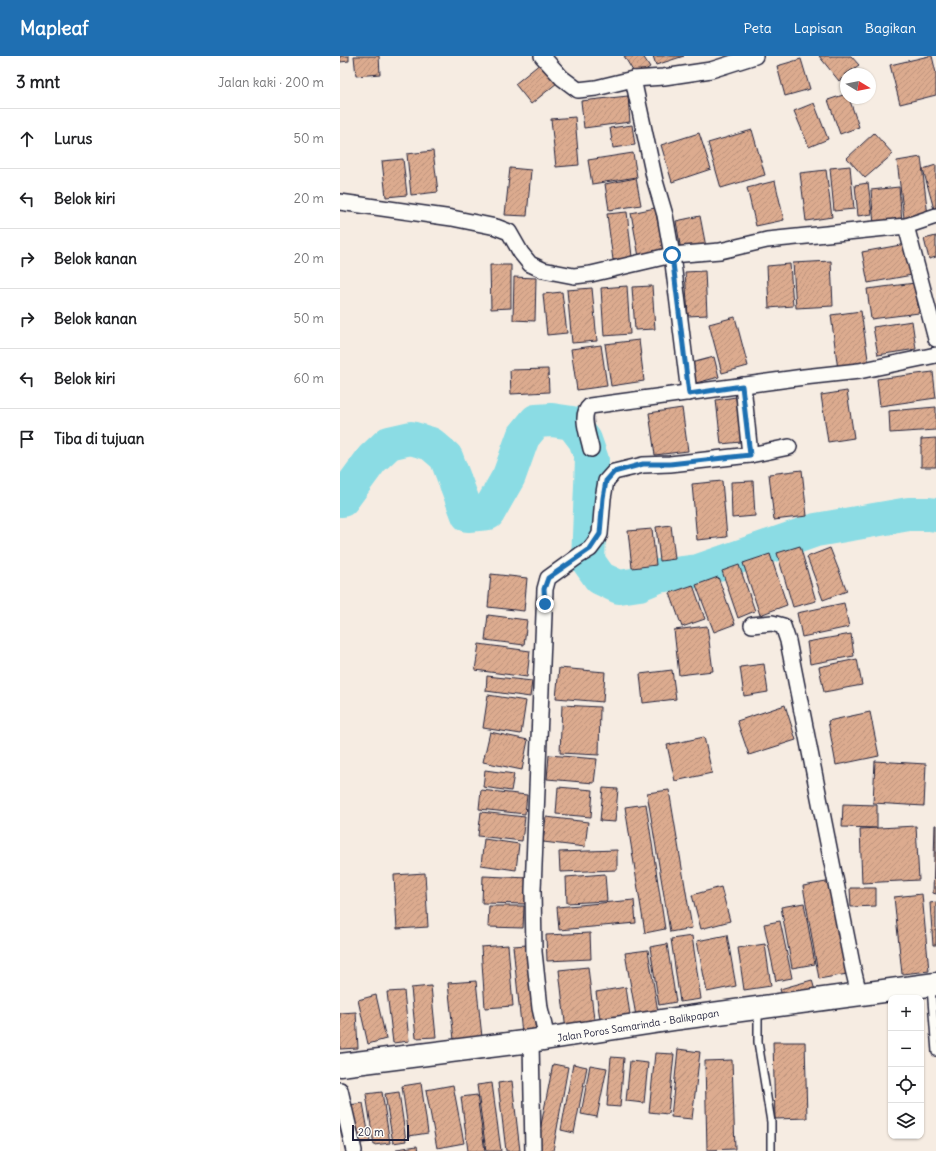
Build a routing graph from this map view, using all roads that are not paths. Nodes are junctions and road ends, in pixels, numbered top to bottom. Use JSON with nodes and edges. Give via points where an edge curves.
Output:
{"nodes":[{"id":1,"x":542,"y":56,"type":"edge"},
{"id":2,"x":755,"y":56,"type":"edge"},
{"id":3,"x":721,"y":61,"type":"edge"},
{"id":4,"x":633,"y":79,"type":"junction"},
{"id":5,"x":340,"y":202,"type":"edge"},
{"id":6,"x":936,"y":216,"type":"edge"},
{"id":7,"x":906,"y":226,"type":"junction"},
{"id":8,"x":672,"y":255,"type":"junction"},
{"id":9,"x":936,"y":339,"type":"edge"},
{"id":10,"x":936,"y":355,"type":"edge"},
{"id":11,"x":742,"y":386,"type":"junction"},
{"id":12,"x":689,"y":394,"type":"junction"},
{"id":13,"x":789,"y":447,"type":"dead end"},
{"id":14,"x":591,"y":449,"type":"dead end"},
{"id":15,"x":750,"y":455,"type":"junction"},
{"id":16,"x":752,"y":625,"type":"dead end"},
{"id":17,"x":933,"y":985,"type":"edge"},
{"id":18,"x":859,"y":994,"type":"junction"},
{"id":19,"x":758,"y":1008,"type":"junction"},
{"id":20,"x":539,"y":1040,"type":"junction"},
{"id":21,"x":936,"y":1052,"type":"edge"},
{"id":22,"x":340,"y":1065,"type":"edge"},
{"id":23,"x":340,"y":1090,"type":"edge"},
{"id":24,"x":354,"y":1151,"type":"edge"},
{"id":25,"x":533,"y":1151,"type":"edge"},
{"id":26,"x":771,"y":1151,"type":"edge"}],
"edges":[{"from":1,"to":4,"type":"street","via":[[562,78],[578,90]]},
{"from":2,"to":3,"type":"street"},
{"from":3,"to":4,"type":"street","via":[[664,78]]},
{"from":4,"to":8,"type":"street"},
{"from":5,"to":8,"type":"street","via":[[496,227],[509,232],[530,264],[559,274],[591,274]]},
{"from":6,"to":7,"type":"street"},
{"from":7,"to":8,"type":"street","via":[[767,240],[720,251]]},
{"from":7,"to":9,"type":"street"},
{"from":8,"to":12,"type":"street"},
{"from":10,"to":11,"type":"street","via":[[859,371]]},
{"from":11,"to":12,"type":"street"},
{"from":11,"to":15,"type":"street"},
{"from":12,"to":14,"type":"street","via":[[589,407],[585,421]]},
{"from":13,"to":15,"type":"street"},
{"from":15,"to":20,"type":"street","via":[[670,464],[643,464],[614,472],[606,481],[600,534],[590,549],[548,578],[544,589],[533,890],[534,952],[540,1008]]},
{"from":16,"to":18,"type":"street","via":[[772,622],[783,626],[788,641]]},
{"from":17,"to":18,"type":"highway","name":"Jalan Poros Samarinda - Balikpapan"},
{"from":17,"to":21,"type":"lane"},
{"from":18,"to":19,"type":"highway","name":"Jalan Poros Samarinda - Balikpapan"},
{"from":19,"to":20,"type":"highway","name":"Jalan Poros Samarinda - Balikpapan"},
{"from":19,"to":26,"type":"lane","via":[[758,1042],[771,1122]]},
{"from":20,"to":22,"type":"highway","name":"Jalan Poros Samarinda - Balikpapan"},
{"from":20,"to":25,"type":"street"},
{"from":23,"to":24,"type":"street"}]}
